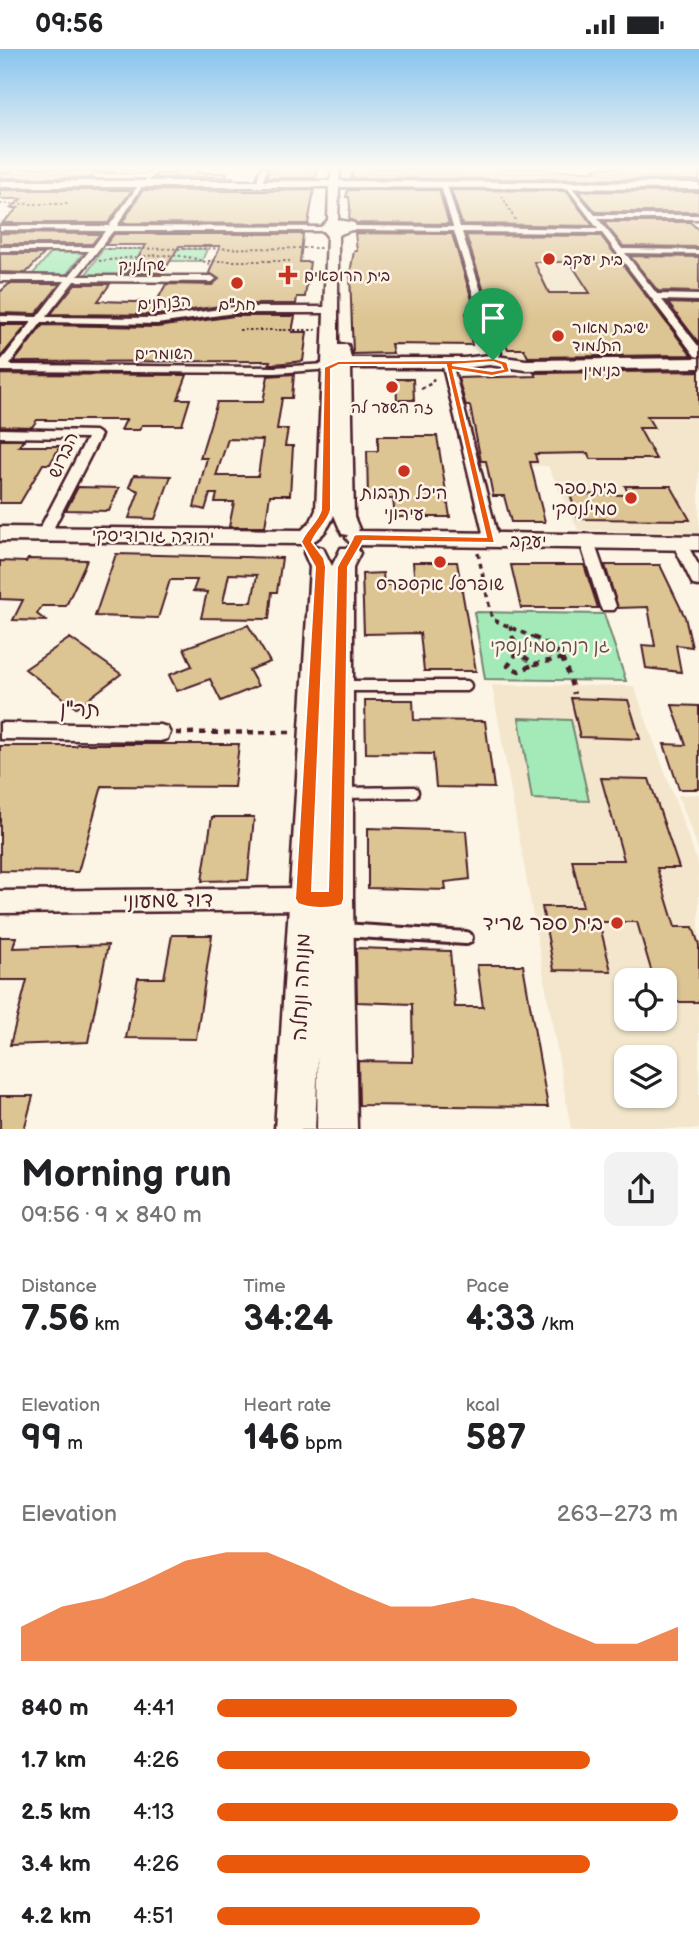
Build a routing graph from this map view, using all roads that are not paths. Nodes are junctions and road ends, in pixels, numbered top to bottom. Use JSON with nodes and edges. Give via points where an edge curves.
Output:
{"nodes":[{"id":1,"x":119,"y":218,"type":"edge"},
{"id":2,"x":333,"y":218,"type":"edge"},
{"id":3,"x":344,"y":218,"type":"edge"},
{"id":4,"x":455,"y":218,"type":"edge"},
{"id":5,"x":595,"y":218,"type":"edge"},
{"id":6,"x":0,"y":228,"type":"edge"},
{"id":7,"x":328,"y":228,"type":"junction"},
{"id":8,"x":349,"y":228,"type":"junction"},
{"id":9,"x":111,"y":229,"type":"junction"},
{"id":10,"x":459,"y":231,"type":"junction"},
{"id":11,"x":604,"y":231,"type":"junction"},
{"id":12,"x":0,"y":249,"type":"edge"},
{"id":13,"x":95,"y":249,"type":"junction"},
{"id":14,"x":620,"y":251,"type":"junction"},
{"id":15,"x":699,"y":251,"type":"edge"},
{"id":16,"x":0,"y":278,"type":"edge"},
{"id":17,"x":72,"y":278,"type":"junction"},
{"id":18,"x":212,"y":279,"type":"dead end"},
{"id":19,"x":657,"y":297,"type":"junction"},
{"id":20,"x":699,"y":298,"type":"edge"},
{"id":21,"x":330,"y":310,"type":"junction"},
{"id":22,"x":0,"y":319,"type":"edge"},
{"id":23,"x":40,"y":319,"type":"junction"},
{"id":24,"x":699,"y":354,"type":"edge"},
{"id":25,"x":699,"y":363,"type":"edge"},
{"id":26,"x":492,"y":365,"type":"junction"},
{"id":27,"x":338,"y":366,"type":"junction"},
{"id":28,"x":448,"y":367,"type":"junction"},
{"id":29,"x":1,"y":368,"type":"edge"},
{"id":30,"x":699,"y":370,"type":"edge"},
{"id":31,"x":0,"y":433,"type":"edge"},
{"id":32,"x":0,"y":534,"type":"edge"},
{"id":33,"x":44,"y":534,"type":"junction"},
{"id":34,"x":313,"y":540,"type":"junction"},
{"id":35,"x":352,"y":540,"type":"junction"},
{"id":36,"x":483,"y":541,"type":"junction"},
{"id":37,"x":587,"y":542,"type":"junction"},
{"id":38,"x":690,"y":544,"type":"edge"},
{"id":39,"x":699,"y":581,"type":"edge"},
{"id":40,"x":608,"y":606,"type":"dead end"},
{"id":41,"x":341,"y":686,"type":"junction"},
{"id":42,"x":466,"y":686,"type":"dead end"},
{"id":43,"x":0,"y":731,"type":"edge"},
{"id":44,"x":160,"y":733,"type":"road end"},
{"id":45,"x":413,"y":792,"type":"dead end"},
{"id":46,"x":340,"y":793,"type":"junction"},
{"id":47,"x":0,"y":902,"type":"edge"},
{"id":48,"x":325,"y":909,"type":"junction"},
{"id":49,"x":466,"y":938,"type":"dead end"},
{"id":50,"x":295,"y":1129,"type":"edge"},
{"id":51,"x":337,"y":1129,"type":"edge"}],
"edges":[{"from":1,"to":9,"type":"street"},
{"from":2,"to":7,"type":"street","name":"מנוחה ונחלה"},
{"from":3,"to":8,"type":"street","name":"מנוחה ונחלה"},
{"from":4,"to":10,"type":"street"},
{"from":5,"to":11,"type":"street"},
{"from":6,"to":9,"type":"street"},
{"from":7,"to":8,"type":"street"},
{"from":7,"to":9,"type":"street"},
{"from":7,"to":21,"type":"street","name":"מנוחה ונחלה","via":[[333,236]]},
{"from":8,"to":10,"type":"street"},
{"from":8,"to":27,"type":"street","name":"מנוחה ונחלה","via":[[344,235]]},
{"from":9,"to":13,"type":"street"},
{"from":10,"to":11,"type":"street"},
{"from":10,"to":26,"type":"street","via":[[496,353]]},
{"from":11,"to":14,"type":"street"},
{"from":12,"to":13,"type":"street"},
{"from":13,"to":17,"type":"street"},
{"from":14,"to":15,"type":"street"},
{"from":14,"to":19,"type":"street"},
{"from":16,"to":17,"type":"street","name":"שקולניק"},
{"from":17,"to":18,"type":"street","name":"שקולניק"},
{"from":17,"to":23,"type":"street"},
{"from":19,"to":20,"type":"street"},
{"from":19,"to":24,"type":"street"},
{"from":21,"to":23,"type":"street","name":"הצנחנים","via":[[234,310],[163,321]]},
{"from":21,"to":27,"type":"street","name":"מנוחה ונחלה","via":[[328,330]]},
{"from":22,"to":23,"type":"street","name":"הצנחנים"},
{"from":23,"to":29,"type":"street"},
{"from":25,"to":26,"type":"street","name":"בנימין"},
{"from":26,"to":27,"type":"street","name":"בנימין"},
{"from":26,"to":28,"type":"street","name":"בנימין"},
{"from":26,"to":30,"type":"street","name":"בנימין"},
{"from":27,"to":28,"type":"street","name":"בנימין"},
{"from":27,"to":29,"type":"street","name":"השומרים","via":[[275,370]]},
{"from":27,"to":34,"type":"street","name":"מנוחה ונחלה","via":[[326,510]]},
{"from":27,"to":35,"type":"street","name":"מנוחה ונחלה","via":[[344,517]]},
{"from":28,"to":36,"type":"street"},
{"from":31,"to":33,"type":"street","name":"הברוש","via":[[94,435]]},
{"from":32,"to":33,"type":"street","name":"יהודה גורודיסקי"},
{"from":33,"to":34,"type":"street","name":"יהודה גורודיסקי"},
{"from":34,"to":35,"type":"street","via":[[336,525]]},
{"from":34,"to":35,"type":"street","via":[[328,557]]},
{"from":34,"to":48,"type":"street","name":"מנוחה ונחלה","via":[[321,567],[314,731]]},
{"from":35,"to":36,"type":"street","name":"יעקב"},
{"from":35,"to":41,"type":"street","name":"מנוחה ונחלה","via":[[342,567]]},
{"from":36,"to":37,"type":"street","name":"יעקב"},
{"from":37,"to":38,"type":"street","name":"יעקב"},
{"from":37,"to":40,"type":"street"},
{"from":38,"to":39,"type":"street"},
{"from":41,"to":42,"type":"lane"},
{"from":41,"to":46,"type":"street","name":"מנוחה ונחלה"},
{"from":43,"to":44,"type":"street","name":"תר\"ן"},
{"from":45,"to":46,"type":"lane"},
{"from":46,"to":48,"type":"street","name":"מנוחה ונחלה"},
{"from":47,"to":48,"type":"street","name":"דוד שמעוני"},
{"from":48,"to":49,"type":"lane"},
{"from":48,"to":50,"type":"street","name":"מנוחה ונחלה"},
{"from":48,"to":51,"type":"street","name":"מנוחה ונחלה"}]}
